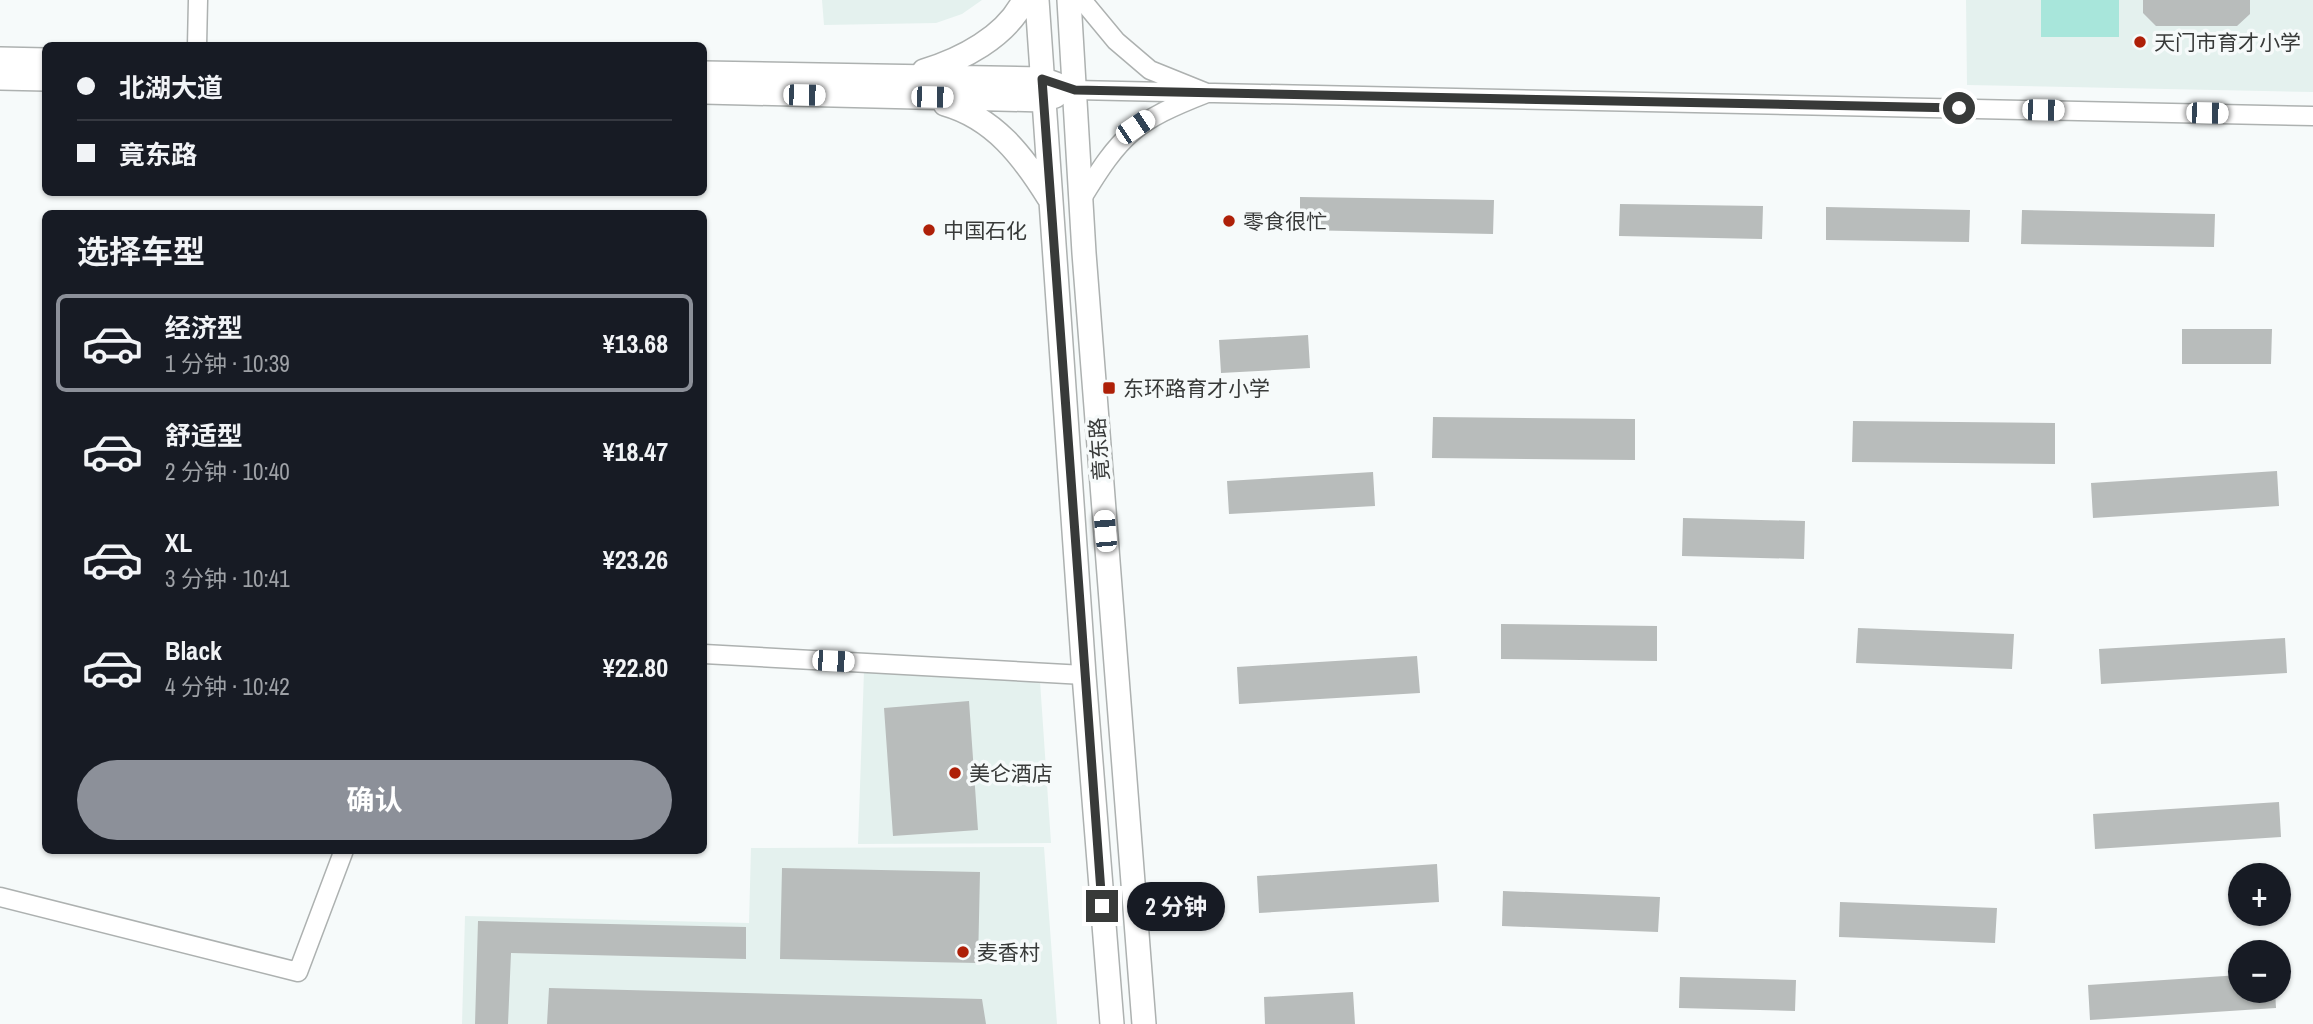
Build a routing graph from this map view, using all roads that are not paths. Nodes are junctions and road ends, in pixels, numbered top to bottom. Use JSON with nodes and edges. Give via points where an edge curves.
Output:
{"nodes":[{"id":1,"x":198,"y":0,"type":"edge"},
{"id":2,"x":1024,"y":0,"type":"edge"},
{"id":3,"x":1037,"y":0,"type":"edge"},
{"id":4,"x":1069,"y":0,"type":"edge"},
{"id":5,"x":1082,"y":0,"type":"edge"},
{"id":6,"x":197,"y":42,"type":"edge"},
{"id":7,"x":0,"y":59,"type":"edge"},
{"id":8,"x":42,"y":60,"type":"edge"},
{"id":9,"x":707,"y":72,"type":"edge"},
{"id":10,"x":0,"y":78,"type":"edge"},
{"id":11,"x":42,"y":79,"type":"edge"},
{"id":12,"x":904,"y":87,"type":"junction"},
{"id":13,"x":1043,"y":89,"type":"junction"},
{"id":14,"x":1075,"y":90,"type":"junction"},
{"id":15,"x":707,"y":93,"type":"edge"},
{"id":16,"x":1207,"y":93,"type":"junction"},
{"id":17,"x":2313,"y":116,"type":"edge"},
{"id":18,"x":1050,"y":200,"type":"junction"},
{"id":19,"x":1081,"y":200,"type":"junction"},
{"id":20,"x":707,"y":654,"type":"edge"},
{"id":21,"x":1084,"y":675,"type":"junction"},
{"id":22,"x":342,"y":854,"type":"edge"},
{"id":23,"x":0,"y":897,"type":"edge"},
{"id":24,"x":1112,"y":1024,"type":"edge"},
{"id":25,"x":1144,"y":1024,"type":"edge"}],
"edges":[{"from":1,"to":6,"type":"street"},
{"from":2,"to":12,"type":"main road","via":[[1008,22],[973,51]]},
{"from":3,"to":13,"type":"main road","name":"竟东路"},
{"from":4,"to":14,"type":"main road","name":"竟东路"},
{"from":5,"to":16,"type":"street","via":[[1116,41],[1150,70]]},
{"from":7,"to":8,"type":"main road"},
{"from":9,"to":12,"type":"main road"},
{"from":10,"to":11,"type":"main road"},
{"from":12,"to":13,"type":"main road"},
{"from":12,"to":15,"type":"main road"},
{"from":12,"to":18,"type":"main road","via":[[989,124],[1025,162]]},
{"from":13,"to":14,"type":"main road"},
{"from":13,"to":18,"type":"main road","name":"竟东路"},
{"from":14,"to":16,"type":"street"},
{"from":14,"to":19,"type":"main road","name":"竟东路"},
{"from":16,"to":17,"type":"street"},
{"from":16,"to":19,"type":"street","via":[[1135,127],[1102,165]]},
{"from":18,"to":21,"type":"main road","name":"竟东路"},
{"from":19,"to":25,"type":"main road","name":"竟东路"},
{"from":20,"to":21,"type":"street"},
{"from":21,"to":24,"type":"main road","name":"竟东路"},
{"from":22,"to":23,"type":"street","via":[[298,972]]}]}
